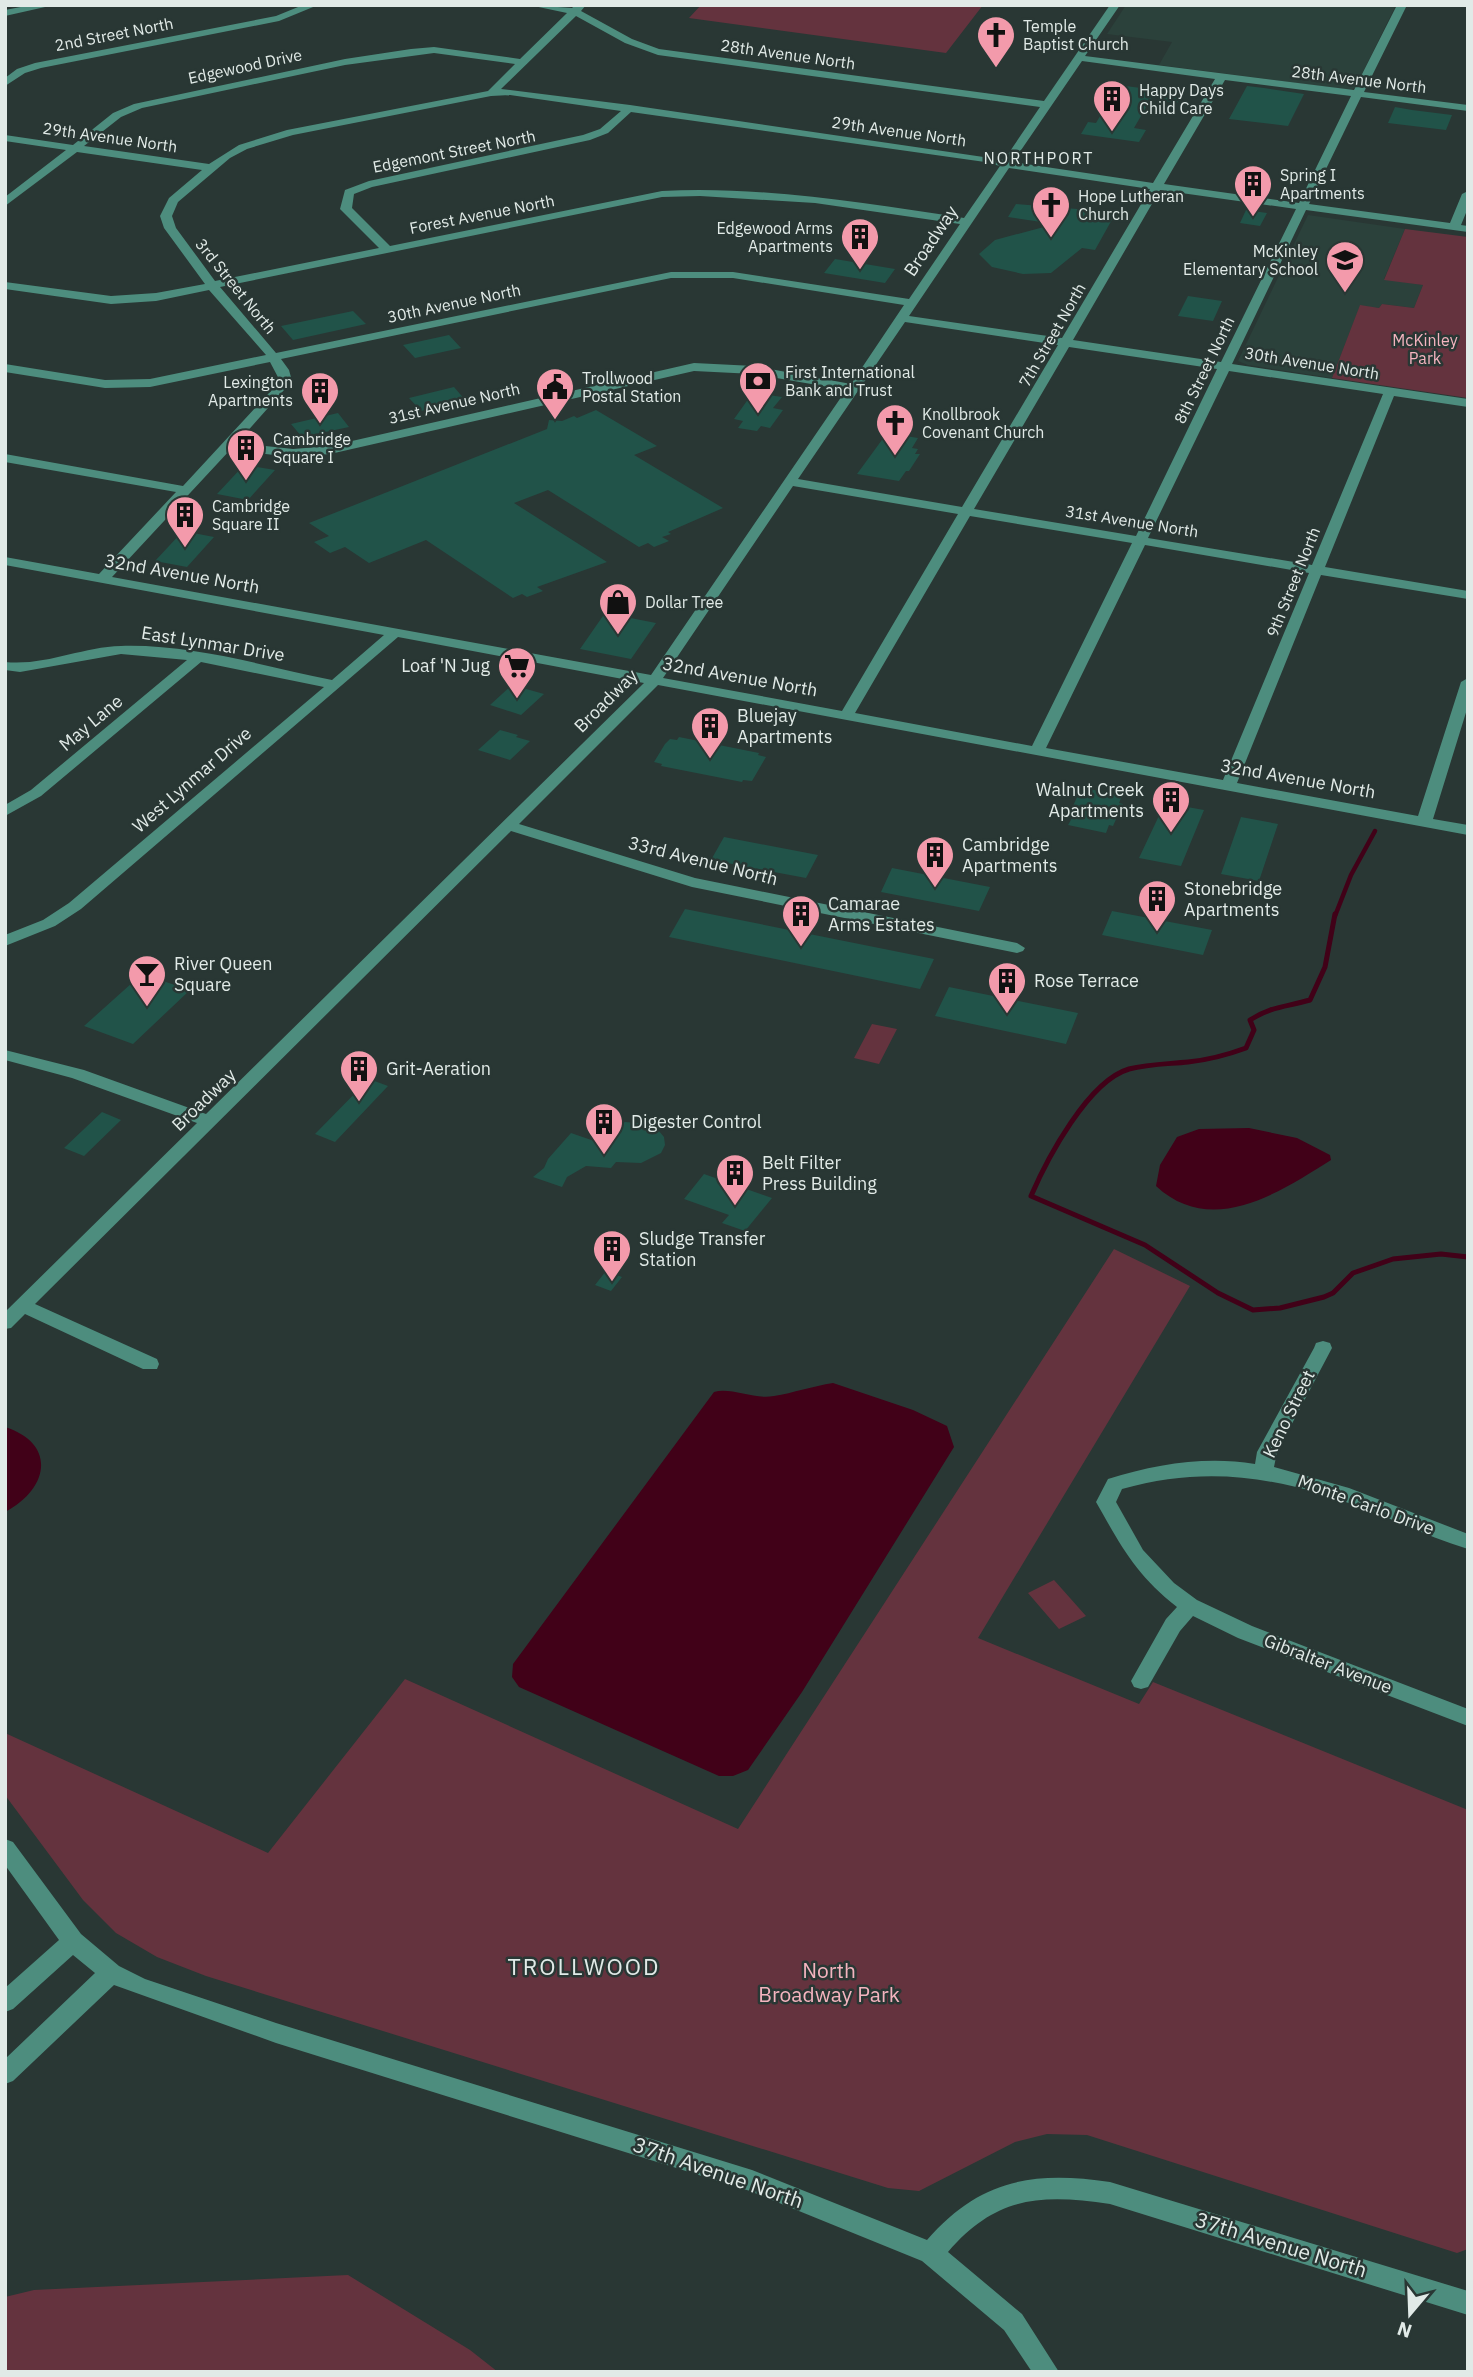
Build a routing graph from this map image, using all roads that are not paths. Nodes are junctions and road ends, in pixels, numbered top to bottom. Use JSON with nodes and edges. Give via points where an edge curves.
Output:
{"nodes":[{"id":1,"x":48,"y":5,"type":"edge"},
{"id":2,"x":313,"y":5,"type":"edge"},
{"id":3,"x":534,"y":5,"type":"edge"},
{"id":4,"x":1115,"y":5,"type":"edge"},
{"id":5,"x":1402,"y":5,"type":"edge"},
{"id":6,"x":578,"y":8,"type":"edge"},
{"id":7,"x":5,"y":13,"type":"edge"},
{"id":8,"x":1079,"y":58,"type":"junction"},
{"id":9,"x":522,"y":62,"type":"junction"},
{"id":10,"x":1221,"y":77,"type":"junction"},
{"id":11,"x":5,"y":83,"type":"edge"},
{"id":12,"x":491,"y":93,"type":"junction"},
{"id":13,"x":1357,"y":94,"type":"junction"},
{"id":14,"x":1047,"y":105,"type":"junction"},
{"id":15,"x":630,"y":108,"type":"junction"},
{"id":16,"x":1468,"y":108,"type":"edge"},
{"id":17,"x":5,"y":138,"type":"edge"},
{"id":18,"x":75,"y":148,"type":"junction"},
{"id":19,"x":1008,"y":164,"type":"junction"},
{"id":20,"x":211,"y":168,"type":"junction"},
{"id":21,"x":1157,"y":187,"type":"junction"},
{"id":22,"x":1468,"y":194,"type":"edge"},
{"id":23,"x":5,"y":203,"type":"edge"},
{"id":24,"x":1303,"y":207,"type":"junction"},
{"id":25,"x":967,"y":222,"type":"junction"},
{"id":26,"x":1454,"y":227,"type":"junction"},
{"id":27,"x":1468,"y":229,"type":"edge"},
{"id":28,"x":387,"y":250,"type":"junction"},
{"id":29,"x":5,"y":285,"type":"edge"},
{"id":30,"x":213,"y":287,"type":"junction"},
{"id":31,"x":911,"y":303,"type":"junction"},
{"id":32,"x":902,"y":318,"type":"junction"},
{"id":33,"x":1066,"y":342,"type":"junction"},
{"id":34,"x":274,"y":358,"type":"junction"},
{"id":35,"x":1223,"y":366,"type":"junction"},
{"id":36,"x":5,"y":368,"type":"edge"},
{"id":37,"x":854,"y":388,"type":"junction"},
{"id":38,"x":1390,"y":391,"type":"junction"},
{"id":39,"x":1468,"y":403,"type":"edge"},
{"id":40,"x":227,"y":446,"type":"junction"},
{"id":41,"x":5,"y":458,"type":"edge"},
{"id":42,"x":790,"y":482,"type":"junction"},
{"id":43,"x":186,"y":490,"type":"junction"},
{"id":44,"x":968,"y":511,"type":"junction"},
{"id":45,"x":1141,"y":540,"type":"junction"},
{"id":46,"x":5,"y":561,"type":"edge"},
{"id":47,"x":1316,"y":570,"type":"junction"},
{"id":48,"x":102,"y":579,"type":"junction"},
{"id":49,"x":1468,"y":595,"type":"edge"},
{"id":50,"x":395,"y":633,"type":"junction"},
{"id":51,"x":197,"y":658,"type":"junction"},
{"id":52,"x":9,"y":671,"type":"edge"},
{"id":53,"x":654,"y":681,"type":"junction"},
{"id":54,"x":1468,"y":682,"type":"edge"},
{"id":55,"x":332,"y":684,"type":"junction"},
{"id":56,"x":846,"y":716,"type":"junction"},
{"id":57,"x":1037,"y":751,"type":"junction"},
{"id":58,"x":1228,"y":786,"type":"junction"},
{"id":59,"x":5,"y":812,"type":"edge"},
{"id":60,"x":1424,"y":822,"type":"junction"},
{"id":61,"x":507,"y":825,"type":"junction"},
{"id":62,"x":1468,"y":830,"type":"edge"},
{"id":63,"x":5,"y":941,"type":"edge"},
{"id":64,"x":1017,"y":948,"type":"dead end"},
{"id":65,"x":5,"y":1055,"type":"edge"},
{"id":66,"x":209,"y":1121,"type":"junction"},
{"id":67,"x":24,"y":1306,"type":"junction"},
{"id":68,"x":5,"y":1323,"type":"edge"},
{"id":69,"x":1323,"y":1348,"type":"dead end"},
{"id":70,"x":150,"y":1364,"type":"dead end"},
{"id":71,"x":1264,"y":1471,"type":"junction"},
{"id":72,"x":1468,"y":1542,"type":"edge"},
{"id":73,"x":1190,"y":1606,"type":"junction"},
{"id":74,"x":1141,"y":1681,"type":"dead end"},
{"id":75,"x":1468,"y":1718,"type":"edge"},
{"id":76,"x":5,"y":1848,"type":"edge"},
{"id":77,"x":73,"y":1941,"type":"junction"},
{"id":78,"x":111,"y":1973,"type":"junction"},
{"id":79,"x":5,"y":2002,"type":"edge"},
{"id":80,"x":5,"y":2074,"type":"edge"},
{"id":81,"x":931,"y":2253,"type":"junction"},
{"id":82,"x":1468,"y":2303,"type":"edge"},
{"id":83,"x":1047,"y":2372,"type":"edge"}],
"edges":[{"from":1,"to":7,"type":"street"},
{"from":2,"to":11,"type":"street","name":"2nd Street North","via":[[279,18],[39,65]]},
{"from":3,"to":6,"type":"street","name":"28th Avenue North"},
{"from":4,"to":8,"type":"street","name":"Broadway"},
{"from":5,"to":13,"type":"street","name":"8th Street North"},
{"from":6,"to":9,"type":"street"},
{"from":6,"to":14,"type":"street","name":"28th Avenue North","via":[[637,47],[658,52]]},
{"from":8,"to":10,"type":"street","name":"28th Avenue North"},
{"from":8,"to":14,"type":"street","name":"Broadway"},
{"from":9,"to":12,"type":"street"},
{"from":9,"to":18,"type":"street","name":"Edgewood Drive","via":[[434,50],[345,62],[138,106],[117,115]]},
{"from":10,"to":13,"type":"street","name":"28th Avenue North"},
{"from":10,"to":21,"type":"street","name":"7th Street North"},
{"from":12,"to":15,"type":"street","name":"29th Avenue North"},
{"from":12,"to":20,"type":"street","name":"3rd Street North","via":[[291,132],[243,147]]},
{"from":13,"to":16,"type":"street","name":"28th Avenue North"},
{"from":13,"to":24,"type":"street","name":"8th Street North"},
{"from":14,"to":19,"type":"street","name":"Broadway"},
{"from":15,"to":19,"type":"street","name":"29th Avenue North"},
{"from":15,"to":28,"type":"street","name":"Edgemont Street North","via":[[604,131],[586,138],[349,192],[346,209]]},
{"from":17,"to":18,"type":"street","name":"29th Avenue North"},
{"from":18,"to":20,"type":"street","name":"29th Avenue North"},
{"from":18,"to":23,"type":"street","name":"Edgewood Drive"},
{"from":19,"to":21,"type":"street","name":"29th Avenue North"},
{"from":19,"to":25,"type":"street","name":"Broadway"},
{"from":20,"to":30,"type":"street","name":"3rd Street North","via":[[173,200],[166,216]]},
{"from":21,"to":24,"type":"street","name":"29th Avenue North"},
{"from":21,"to":33,"type":"street","name":"7th Street North"},
{"from":22,"to":26,"type":"street"},
{"from":24,"to":26,"type":"street","name":"29th Avenue North"},
{"from":24,"to":35,"type":"street","name":"8th Street North"},
{"from":25,"to":28,"type":"street","name":"Forest Avenue North","via":[[762,194],[696,191]]},
{"from":25,"to":31,"type":"street","name":"Broadway"},
{"from":26,"to":27,"type":"street","name":"29th Avenue North"},
{"from":28,"to":30,"type":"street","name":"Forest Avenue North"},
{"from":29,"to":30,"type":"street","name":"Forest Avenue North","via":[[111,300]]},
{"from":30,"to":34,"type":"street","name":"3rd Street North"},
{"from":31,"to":32,"type":"street","name":"Broadway"},
{"from":31,"to":34,"type":"street","name":"30th Avenue North","via":[[733,275],[671,275]]},
{"from":32,"to":33,"type":"street","name":"30th Avenue North"},
{"from":32,"to":37,"type":"street","name":"Broadway"},
{"from":33,"to":35,"type":"street","name":"30th Avenue North"},
{"from":33,"to":44,"type":"street","name":"7th Street North"},
{"from":34,"to":36,"type":"street","name":"30th Avenue North","via":[[123,385]]},
{"from":34,"to":40,"type":"street","name":"3rd Street North","via":[[285,381]]},
{"from":35,"to":38,"type":"street","name":"30th Avenue North"},
{"from":35,"to":45,"type":"street","name":"8th Street North"},
{"from":37,"to":40,"type":"street","name":"31st Avenue North","via":[[717,366],[694,367],[330,450],[293,453]]},
{"from":37,"to":42,"type":"street","name":"Broadway"},
{"from":38,"to":39,"type":"street","name":"30th Avenue North"},
{"from":38,"to":47,"type":"street","name":"9th Street North"},
{"from":40,"to":43,"type":"street","name":"3rd Street North"},
{"from":41,"to":43,"type":"street"},
{"from":42,"to":44,"type":"street","name":"31st Avenue North"},
{"from":42,"to":53,"type":"street","name":"Broadway"},
{"from":43,"to":48,"type":"street","name":"3rd Street North"},
{"from":44,"to":45,"type":"street","name":"31st Avenue North"},
{"from":44,"to":56,"type":"street","name":"7th Street North"},
{"from":45,"to":47,"type":"street","name":"31st Avenue North"},
{"from":45,"to":57,"type":"street","name":"8th Street North"},
{"from":46,"to":48,"type":"street","name":"32nd Avenue North"},
{"from":47,"to":49,"type":"street","name":"31st Avenue North"},
{"from":47,"to":58,"type":"street","name":"9th Street North"},
{"from":48,"to":50,"type":"street","name":"32nd Avenue North"},
{"from":50,"to":53,"type":"street","name":"32nd Avenue North"},
{"from":50,"to":55,"type":"street","name":"West Lynmar Drive"},
{"from":51,"to":52,"type":"street","name":"East Lynmar Drive","via":[[153,650],[114,650]]},
{"from":51,"to":55,"type":"street","name":"East Lynmar Drive"},
{"from":51,"to":59,"type":"street","name":"May Lane","via":[[45,786]]},
{"from":53,"to":56,"type":"street","name":"32nd Avenue North"},
{"from":53,"to":61,"type":"street","name":"Broadway"},
{"from":54,"to":60,"type":"street"},
{"from":55,"to":63,"type":"street","name":"West Lynmar Drive","via":[[75,906],[50,923]]},
{"from":56,"to":57,"type":"street","name":"32nd Avenue North"},
{"from":57,"to":58,"type":"street","name":"32nd Avenue North"},
{"from":58,"to":60,"type":"street","name":"32nd Avenue North"},
{"from":60,"to":62,"type":"street","name":"32nd Avenue North"},
{"from":61,"to":64,"type":"street","name":"33rd Avenue North","via":[[665,875]]},
{"from":61,"to":66,"type":"street","name":"Broadway"},
{"from":65,"to":66,"type":"street","via":[[78,1074]]},
{"from":66,"to":67,"type":"street","name":"Broadway"},
{"from":67,"to":68,"type":"street","name":"Broadway"},
{"from":67,"to":70,"type":"street"},
{"from":69,"to":71,"type":"street","name":"Keno Street","via":[[1267,1452]]},
{"from":71,"to":72,"type":"street","name":"Monte Carlo Drive","via":[[1322,1487]]},
{"from":71,"to":73,"type":"street","name":"Keno Street","via":[[1176,1469],[1115,1484],[1106,1502],[1122,1534],[1150,1571]]},
{"from":73,"to":74,"type":"street","via":[[1173,1625]]},
{"from":73,"to":75,"type":"street","name":"Gibralter Avenue","via":[[1245,1632]]},
{"from":76,"to":77,"type":"street","name":"37th Avenue North"},
{"from":77,"to":78,"type":"street","name":"37th Avenue North"},
{"from":77,"to":79,"type":"street"},
{"from":78,"to":80,"type":"street"},
{"from":78,"to":81,"type":"street","name":"37th Avenue North","via":[[171,1999],[752,2181]]},
{"from":81,"to":82,"type":"street","name":"37th Avenue North","via":[[949,2230],[988,2201],[1021,2190],[1084,2188]]},
{"from":81,"to":83,"type":"street","via":[[1013,2322]]}]}
